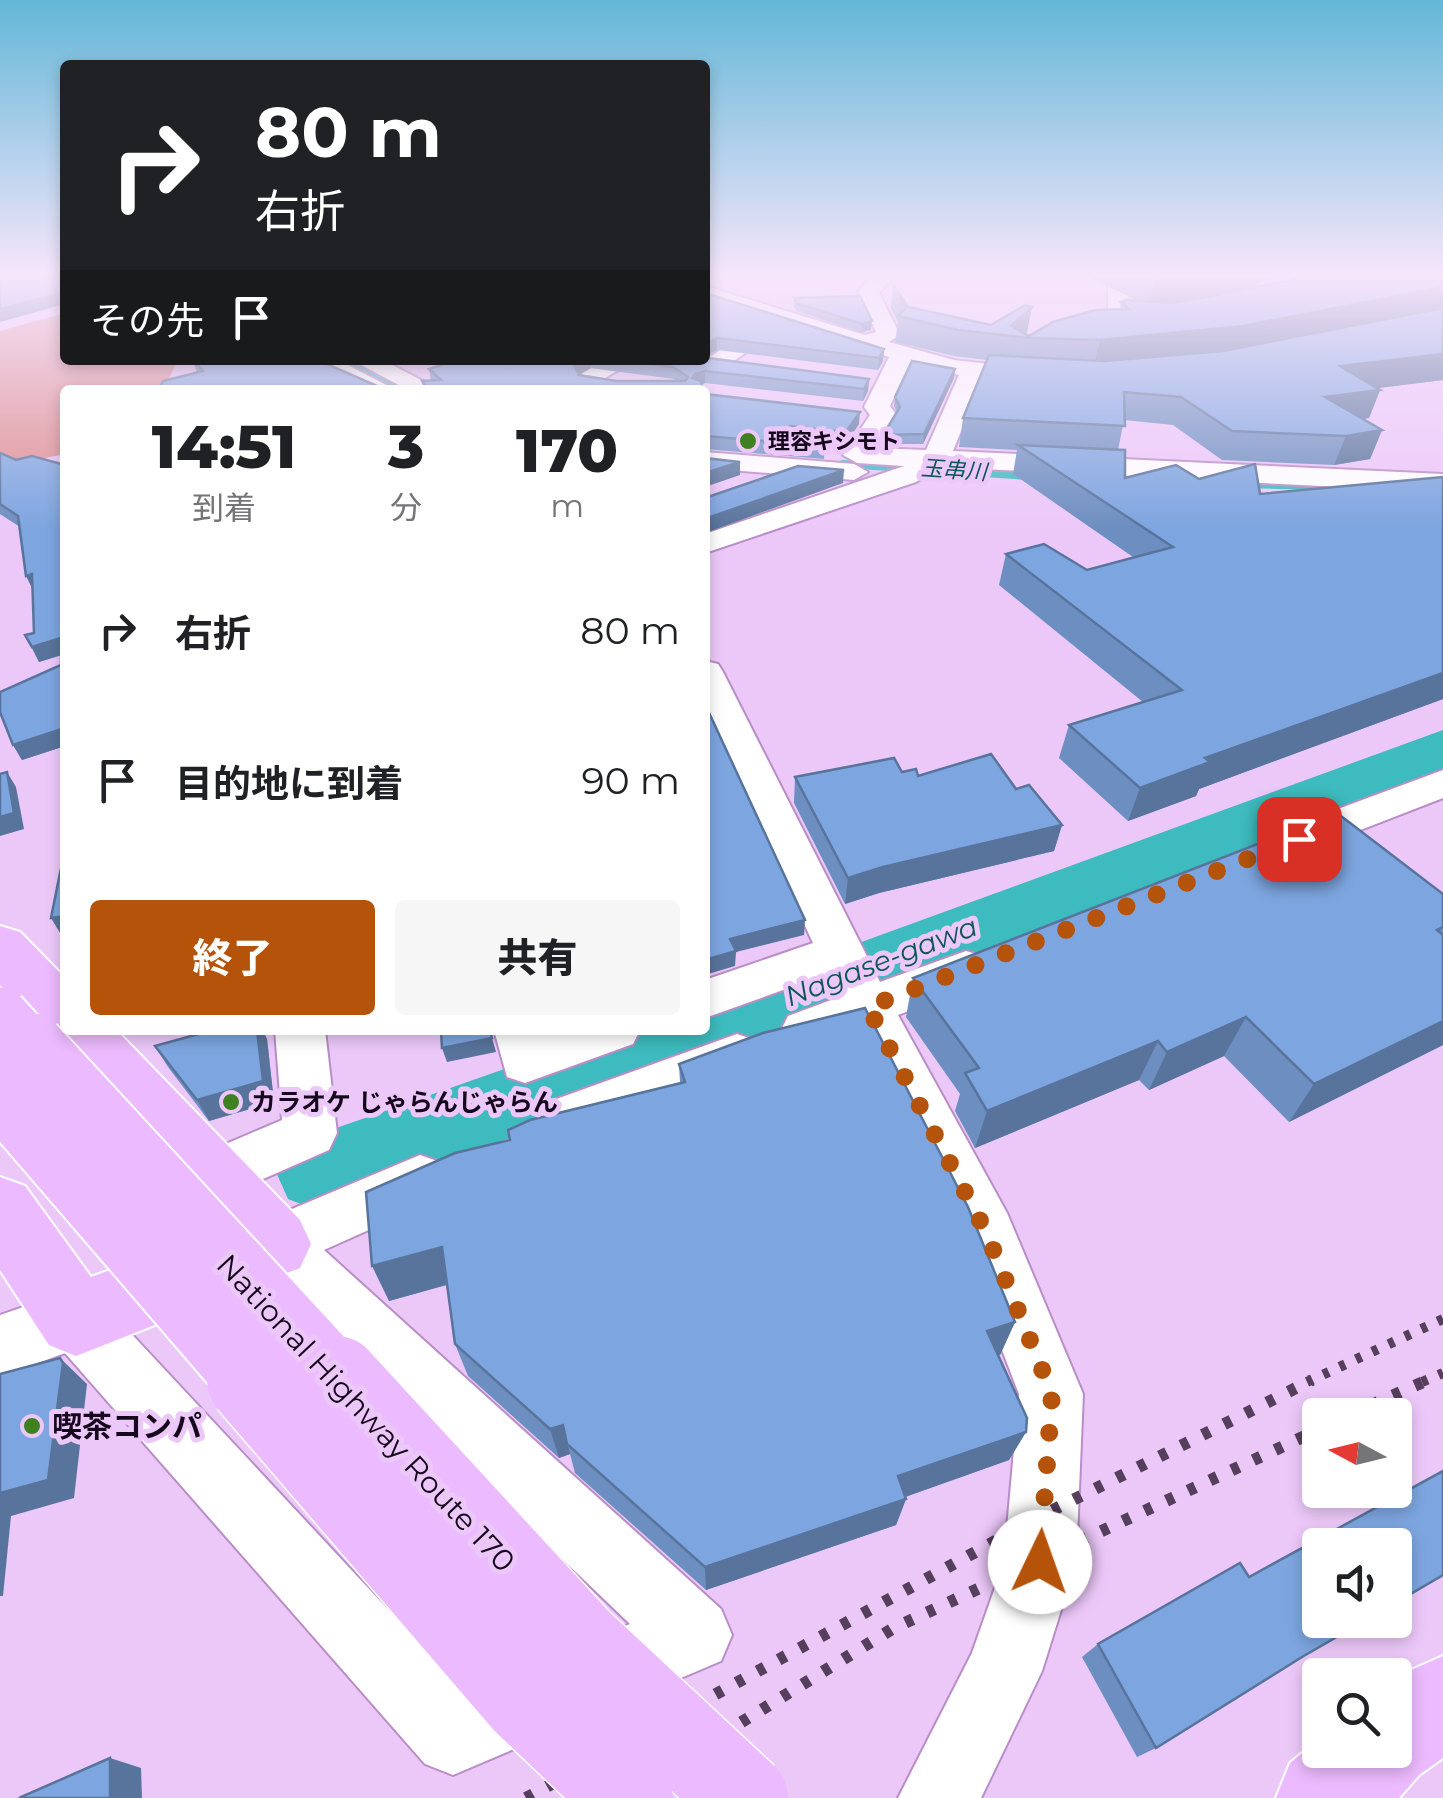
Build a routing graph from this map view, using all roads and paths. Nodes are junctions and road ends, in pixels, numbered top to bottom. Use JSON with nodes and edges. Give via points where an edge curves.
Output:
{"nodes":[{"id":1,"x":717,"y":361,"type":"joint"},
{"id":2,"x":895,"y":361,"type":"edge"},
{"id":3,"x":926,"y":361,"type":"edge"},
{"id":4,"x":1025,"y":361,"type":"edge"},
{"id":5,"x":710,"y":363,"type":"edge"},
{"id":6,"x":341,"y":365,"type":"edge"},
{"id":7,"x":706,"y":365,"type":"edge"},
{"id":8,"x":755,"y":366,"type":"edge"},
{"id":9,"x":973,"y":370,"type":"junction"},
{"id":10,"x":378,"y":373,"type":"edge"},
{"id":11,"x":1074,"y":376,"type":"edge"},
{"id":12,"x":1034,"y":377,"type":"junction"},
{"id":13,"x":652,"y":384,"type":"edge"},
{"id":14,"x":413,"y":385,"type":"edge"},
{"id":15,"x":577,"y":385,"type":"edge"},
{"id":16,"x":849,"y":412,"type":"edge"},
{"id":17,"x":882,"y":414,"type":"junction"},
{"id":18,"x":710,"y":446,"type":"edge"},
{"id":19,"x":766,"y":450,"type":"junction"},
{"id":20,"x":710,"y":459,"type":"edge"},
{"id":21,"x":936,"y":459,"type":"junction"},
{"id":22,"x":800,"y":468,"type":"junction"},
{"id":23,"x":906,"y":476,"type":"junction"},
{"id":24,"x":1443,"y":483,"type":"edge"},
{"id":25,"x":737,"y":489,"type":"edge"},
{"id":26,"x":710,"y":542,"type":"edge"},
{"id":27,"x":710,"y":682,"type":"edge"},
{"id":28,"x":1443,"y":783,"type":"edge"},
{"id":29,"x":1258,"y":855,"type":"edge"},
{"id":30,"x":0,"y":947,"type":"edge"},
{"id":31,"x":998,"y":956,"type":"edge"},
{"id":32,"x":855,"y":979,"type":"junction"},
{"id":33,"x":710,"y":998,"type":"edge"},
{"id":34,"x":60,"y":1012,"type":"edge"},
{"id":35,"x":0,"y":1014,"type":"edge"},
{"id":36,"x":82,"y":1035,"type":"edge"},
{"id":37,"x":300,"y":1035,"type":"edge"},
{"id":38,"x":521,"y":1035,"type":"edge"},
{"id":39,"x":601,"y":1035,"type":"edge"},
{"id":40,"x":0,"y":1088,"type":"edge"},
{"id":41,"x":525,"y":1135,"type":"edge"},
{"id":42,"x":472,"y":1158,"type":"edge"},
{"id":43,"x":212,"y":1176,"type":"junction"},
{"id":44,"x":0,"y":1209,"type":"edge"},
{"id":45,"x":275,"y":1244,"type":"junction"},
{"id":46,"x":76,"y":1318,"type":"junction"},
{"id":47,"x":0,"y":1346,"type":"edge"},
{"id":48,"x":1443,"y":1703,"type":"edge"},
{"id":49,"x":1412,"y":1723,"type":"edge"},
{"id":50,"x":1359,"y":1768,"type":"edge"},
{"id":51,"x":629,"y":1798,"type":"edge"},
{"id":52,"x":744,"y":1798,"type":"edge"},
{"id":53,"x":938,"y":1798,"type":"edge"},
{"id":54,"x":1325,"y":1798,"type":"edge"}],
"edges":[{"from":1,"to":5,"type":"street"},
{"from":1,"to":8,"type":"street"},
{"from":2,"to":17,"type":"street","via":[[877,380]]},
{"from":3,"to":9,"type":"street"},
{"from":4,"to":12,"type":"street"},
{"from":6,"to":10,"type":"street"},
{"from":7,"to":13,"type":"street"},
{"from":9,"to":12,"type":"street"},
{"from":9,"to":21,"type":"street"},
{"from":10,"to":14,"type":"street"},
{"from":11,"to":12,"type":"street"},
{"from":13,"to":15,"type":"street","via":[[590,379]]},
{"from":16,"to":17,"type":"street"},
{"from":17,"to":21,"type":"street","via":[[857,455]]},
{"from":18,"to":19,"type":"street"},
{"from":19,"to":20,"type":"street"},
{"from":19,"to":22,"type":"street"},
{"from":21,"to":23,"type":"street"},
{"from":21,"to":24,"type":"street"},
{"from":22,"to":23,"type":"street"},
{"from":22,"to":25,"type":"street"},
{"from":23,"to":26,"type":"street"},
{"from":27,"to":32,"type":"street"},
{"from":28,"to":29,"type":"street"},
{"from":30,"to":34,"type":"highway"},
{"from":31,"to":32,"type":"street"},
{"from":32,"to":33,"type":"street"},
{"from":32,"to":41,"type":"street"},
{"from":32,"to":53,"type":"street","via":[[986,1232],[1052,1394],[1040,1562],[1004,1670]]},
{"from":35,"to":52,"type":"highway","name":"National Highway Route 170","bridge":true,"via":[[578,1644]]},
{"from":36,"to":43,"type":"highway"},
{"from":37,"to":43,"type":"street","via":[[310,1133]]},
{"from":38,"to":39,"type":"street","via":[[525,1062]]},
{"from":40,"to":51,"type":"highway","bridge":true,"via":[[526,1700]]},
{"from":42,"to":45,"type":"street"},
{"from":43,"to":45,"type":"highway"},
{"from":44,"to":46,"type":"highway"},
{"from":45,"to":46,"type":"highway"},
{"from":45,"to":46,"type":"street","via":[[694,1635],[453,1736]]},
{"from":46,"to":47,"type":"street"},
{"from":48,"to":49,"type":"highway"},
{"from":50,"to":54,"type":"highway"}]}
